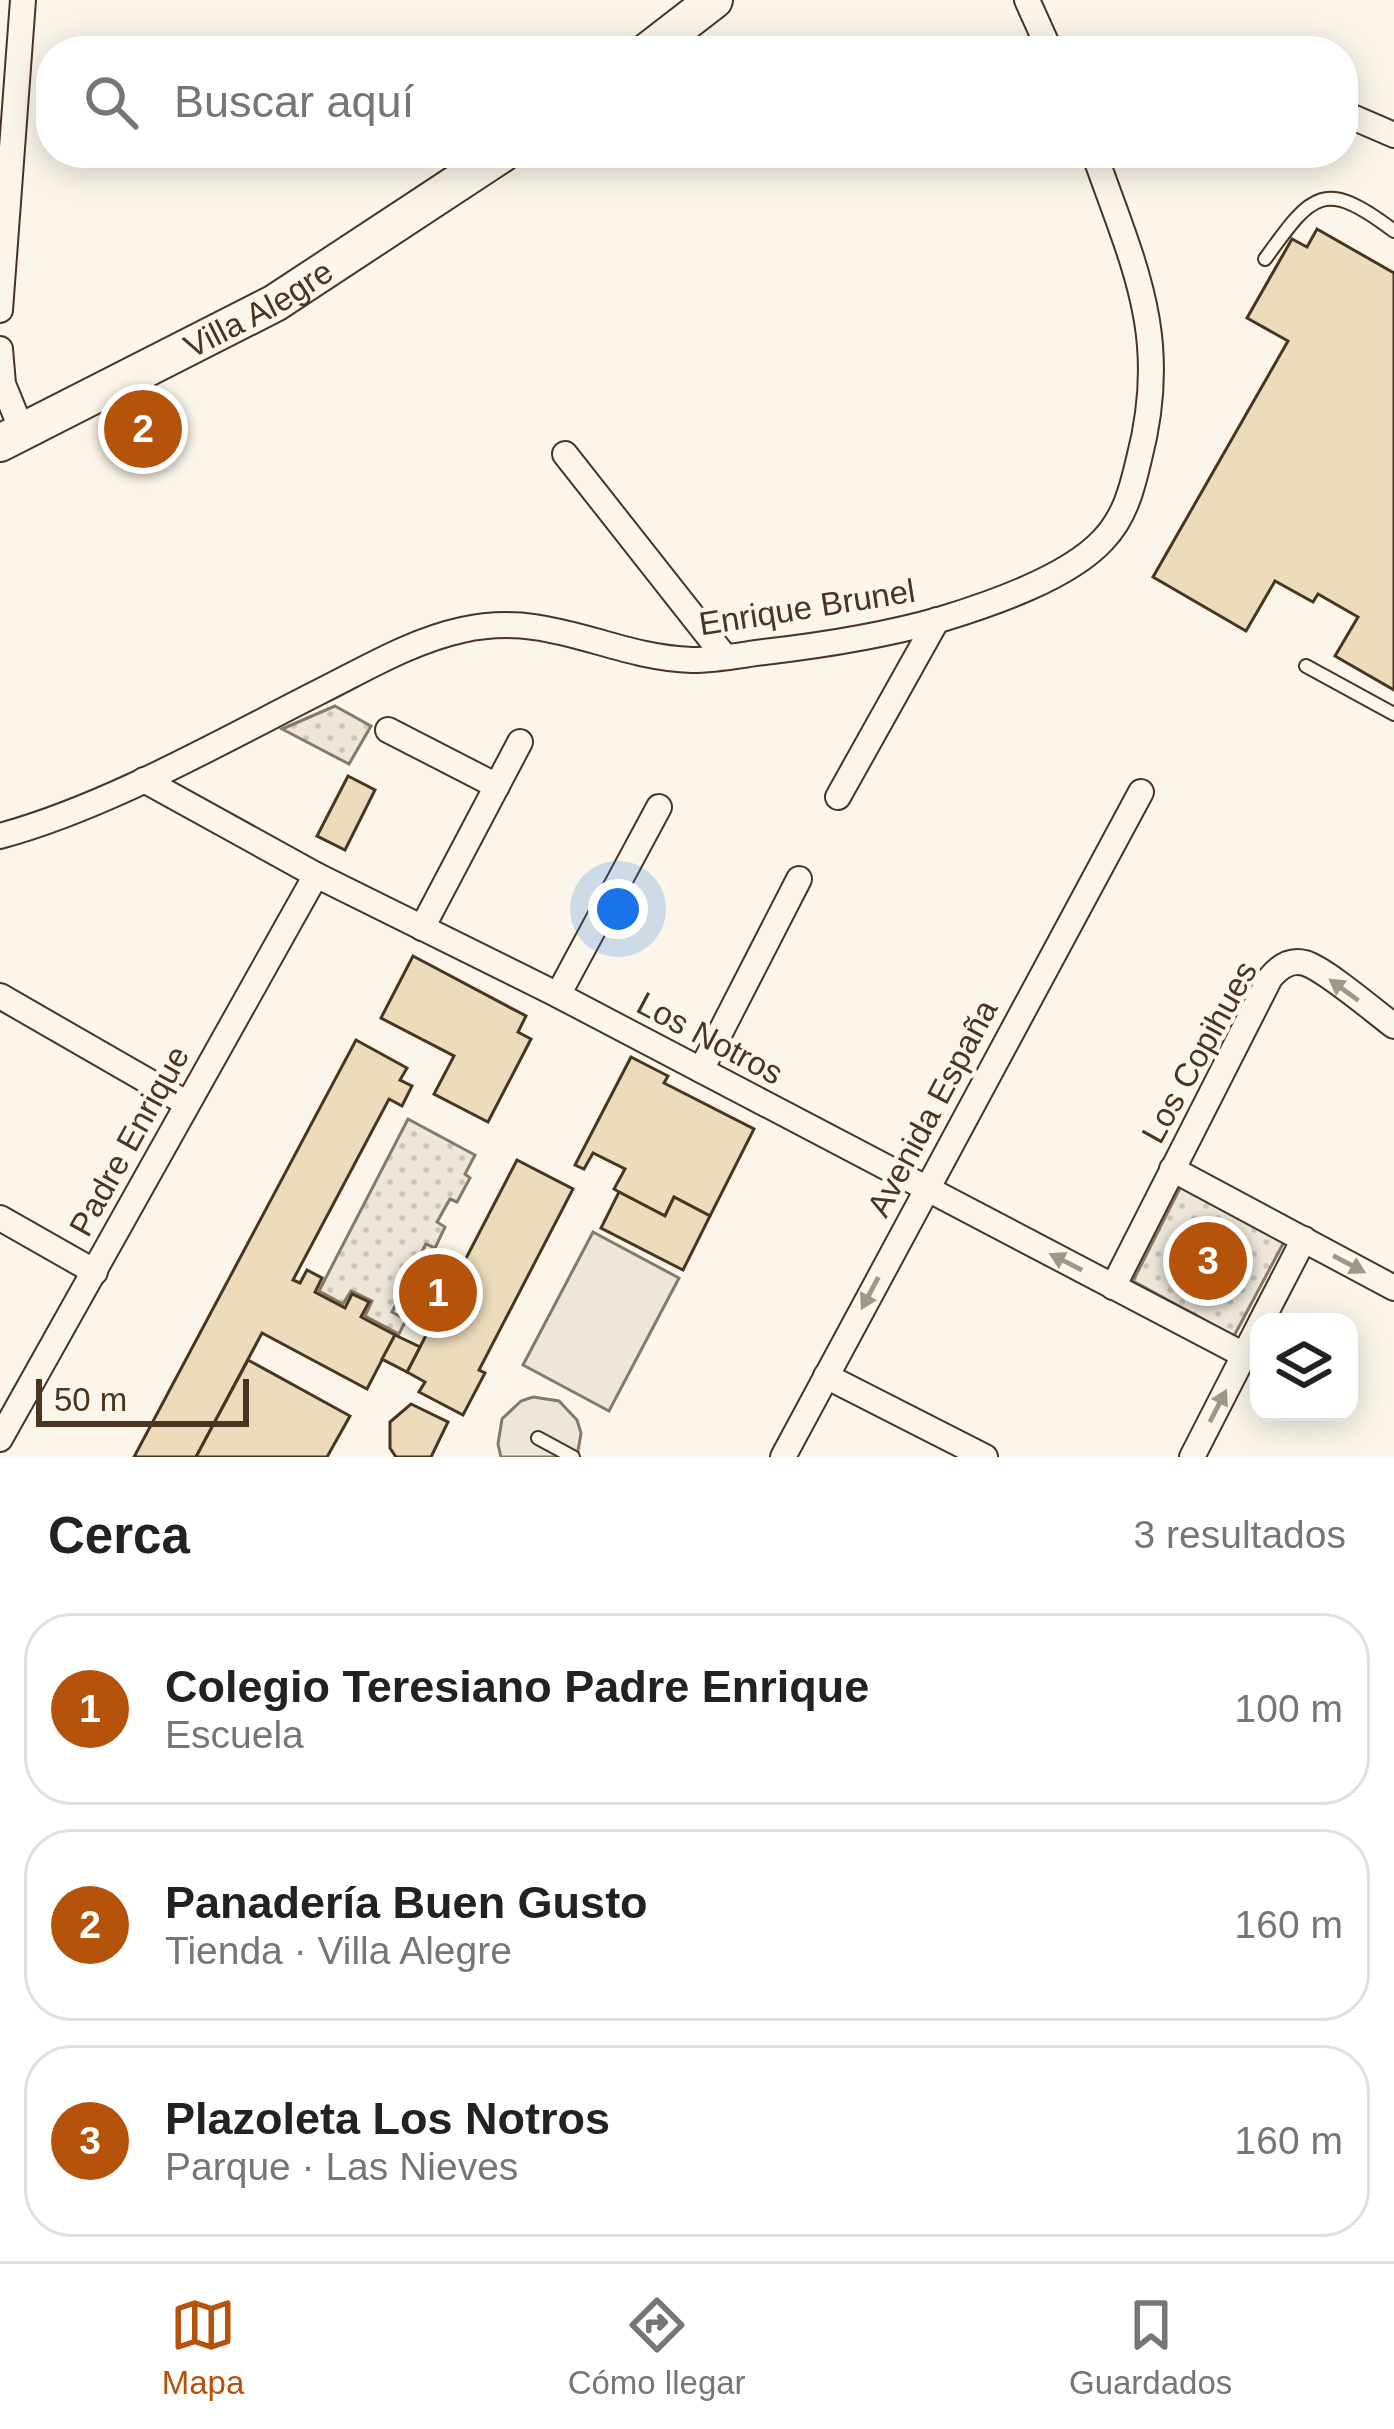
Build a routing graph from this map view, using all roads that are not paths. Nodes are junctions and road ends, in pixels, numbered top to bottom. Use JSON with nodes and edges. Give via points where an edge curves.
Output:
{"nodes":[{"id":1,"x":23,"y":0,"type":"edge"},
{"id":2,"x":714,"y":0,"type":"edge"},
{"id":3,"x":1028,"y":0,"type":"edge"},
{"id":4,"x":667,"y":36,"type":"edge"},
{"id":5,"x":1044,"y":36,"type":"edge"},
{"id":6,"x":1358,"y":119,"type":"edge"},
{"id":7,"x":1394,"y":135,"type":"edge"},
{"id":8,"x":479,"y":168,"type":"edge"},
{"id":9,"x":1099,"y":168,"type":"edge"},
{"id":10,"x":1394,"y":232,"type":"edge"},
{"id":11,"x":2,"y":243,"type":"edge"},
{"id":12,"x":1265,"y":259,"type":"dead end"},
{"id":13,"x":0,"y":310,"type":"edge"},
{"id":14,"x":0,"y":349,"type":"edge"},
{"id":15,"x":12,"y":438,"type":"edge"},
{"id":16,"x":565,"y":454,"type":"dead end"},
{"id":17,"x":937,"y":620,"type":"junction"},
{"id":18,"x":725,"y":657,"type":"junction"},
{"id":19,"x":1306,"y":666,"type":"dead end"},
{"id":20,"x":1394,"y":715,"type":"edge"},
{"id":21,"x":388,"y":730,"type":"dead end"},
{"id":22,"x":520,"y":742,"type":"dead end"},
{"id":23,"x":144,"y":780,"type":"junction"},
{"id":24,"x":497,"y":786,"type":"junction"},
{"id":25,"x":1142,"y":792,"type":"dead end"},
{"id":26,"x":838,"y":797,"type":"dead end"},
{"id":27,"x":659,"y":807,"type":"dead end"},
{"id":28,"x":6,"y":834,"type":"edge"},
{"id":29,"x":0,"y":857,"type":"edge"},
{"id":30,"x":316,"y":874,"type":"junction"},
{"id":31,"x":799,"y":879,"type":"dead end"},
{"id":32,"x":422,"y":928,"type":"junction"},
{"id":33,"x":558,"y":995,"type":"junction"},
{"id":34,"x":0,"y":996,"type":"edge"},
{"id":35,"x":1394,"y":1026,"type":"edge"},
{"id":36,"x":701,"y":1070,"type":"junction"},
{"id":37,"x":186,"y":1103,"type":"junction"},
{"id":38,"x":1172,"y":1169,"type":"junction"},
{"id":39,"x":924,"y":1189,"type":"junction"},
{"id":40,"x":0,"y":1218,"type":"edge"},
{"id":41,"x":1304,"y":1239,"type":"junction"},
{"id":42,"x":95,"y":1272,"type":"junction"},
{"id":43,"x":1113,"y":1287,"type":"junction"},
{"id":44,"x":1394,"y":1288,"type":"edge"},
{"id":45,"x":1266,"y":1313,"type":"edge"},
{"id":46,"x":1250,"y":1343,"type":"edge"},
{"id":47,"x":1244,"y":1355,"type":"junction"},
{"id":48,"x":826,"y":1376,"type":"junction"},
{"id":49,"x":538,"y":1438,"type":"dead end"},
{"id":50,"x":0,"y":1439,"type":"edge"},
{"id":51,"x":573,"y":1457,"type":"edge"},
{"id":52,"x":783,"y":1457,"type":"edge"},
{"id":53,"x":985,"y":1457,"type":"edge"},
{"id":54,"x":1192,"y":1457,"type":"edge"}],
"edges":[{"from":1,"to":11,"type":"street"},
{"from":2,"to":4,"type":"main road"},
{"from":3,"to":5,"type":"street"},
{"from":6,"to":7,"type":"street"},
{"from":8,"to":15,"type":"main road","name":"Villa Alegre","via":[[275,303]]},
{"from":9,"to":17,"type":"street","name":"Enrique Brunel","via":[[1152,337],[1153,395],[1130,496],[1115,526],[1081,559]]},
{"from":10,"to":12,"type":"lane","via":[[1363,208],[1328,198],[1301,208]]},
{"from":11,"to":13,"type":"street"},
{"from":14,"to":15,"type":"street"},
{"from":16,"to":18,"type":"street"},
{"from":17,"to":18,"type":"street","name":"Enrique Brunel","via":[[854,641]]},
{"from":17,"to":26,"type":"street"},
{"from":18,"to":23,"type":"street","name":"Enrique Brunel","via":[[644,654],[537,625],[464,629],[394,654]]},
{"from":19,"to":20,"type":"lane"},
{"from":21,"to":24,"type":"street"},
{"from":22,"to":24,"type":"street"},
{"from":23,"to":28,"type":"street","name":"Enrique Brunel"},
{"from":23,"to":30,"type":"street","name":"Los Notros"},
{"from":24,"to":32,"type":"street"},
{"from":25,"to":39,"type":"street","name":"Avenida España"},
{"from":27,"to":33,"type":"street"},
{"from":28,"to":29,"type":"street"},
{"from":30,"to":32,"type":"street","name":"Los Notros"},
{"from":30,"to":37,"type":"street","name":"Padre Enrique"},
{"from":31,"to":36,"type":"street"},
{"from":32,"to":33,"type":"street","name":"Los Notros"},
{"from":33,"to":36,"type":"street","name":"Los Notros"},
{"from":34,"to":37,"type":"street"},
{"from":35,"to":38,"type":"street","name":"Los Copihues","one_way":true,"via":[[1310,965],[1280,968]]},
{"from":36,"to":39,"type":"street","name":"Los Notros"},
{"from":37,"to":42,"type":"street","name":"Padre Enrique"},
{"from":38,"to":41,"type":"street"},
{"from":38,"to":43,"type":"street","name":"Los Copihues"},
{"from":43,"to":39,"type":"street","name":"Los Notros","one_way":true},
{"from":39,"to":48,"type":"street","name":"Avenida España","one_way":true},
{"from":40,"to":42,"type":"street"},
{"from":41,"to":44,"type":"street","one_way":true},
{"from":41,"to":45,"type":"street"},
{"from":42,"to":50,"type":"street","name":"Padre Enrique"},
{"from":43,"to":47,"type":"street","name":"Los Notros"},
{"from":46,"to":47,"type":"street"},
{"from":54,"to":47,"type":"street","one_way":true},
{"from":48,"to":52,"type":"street","name":"Avenida España"},
{"from":48,"to":53,"type":"street"},
{"from":49,"to":51,"type":"lane"}]}
